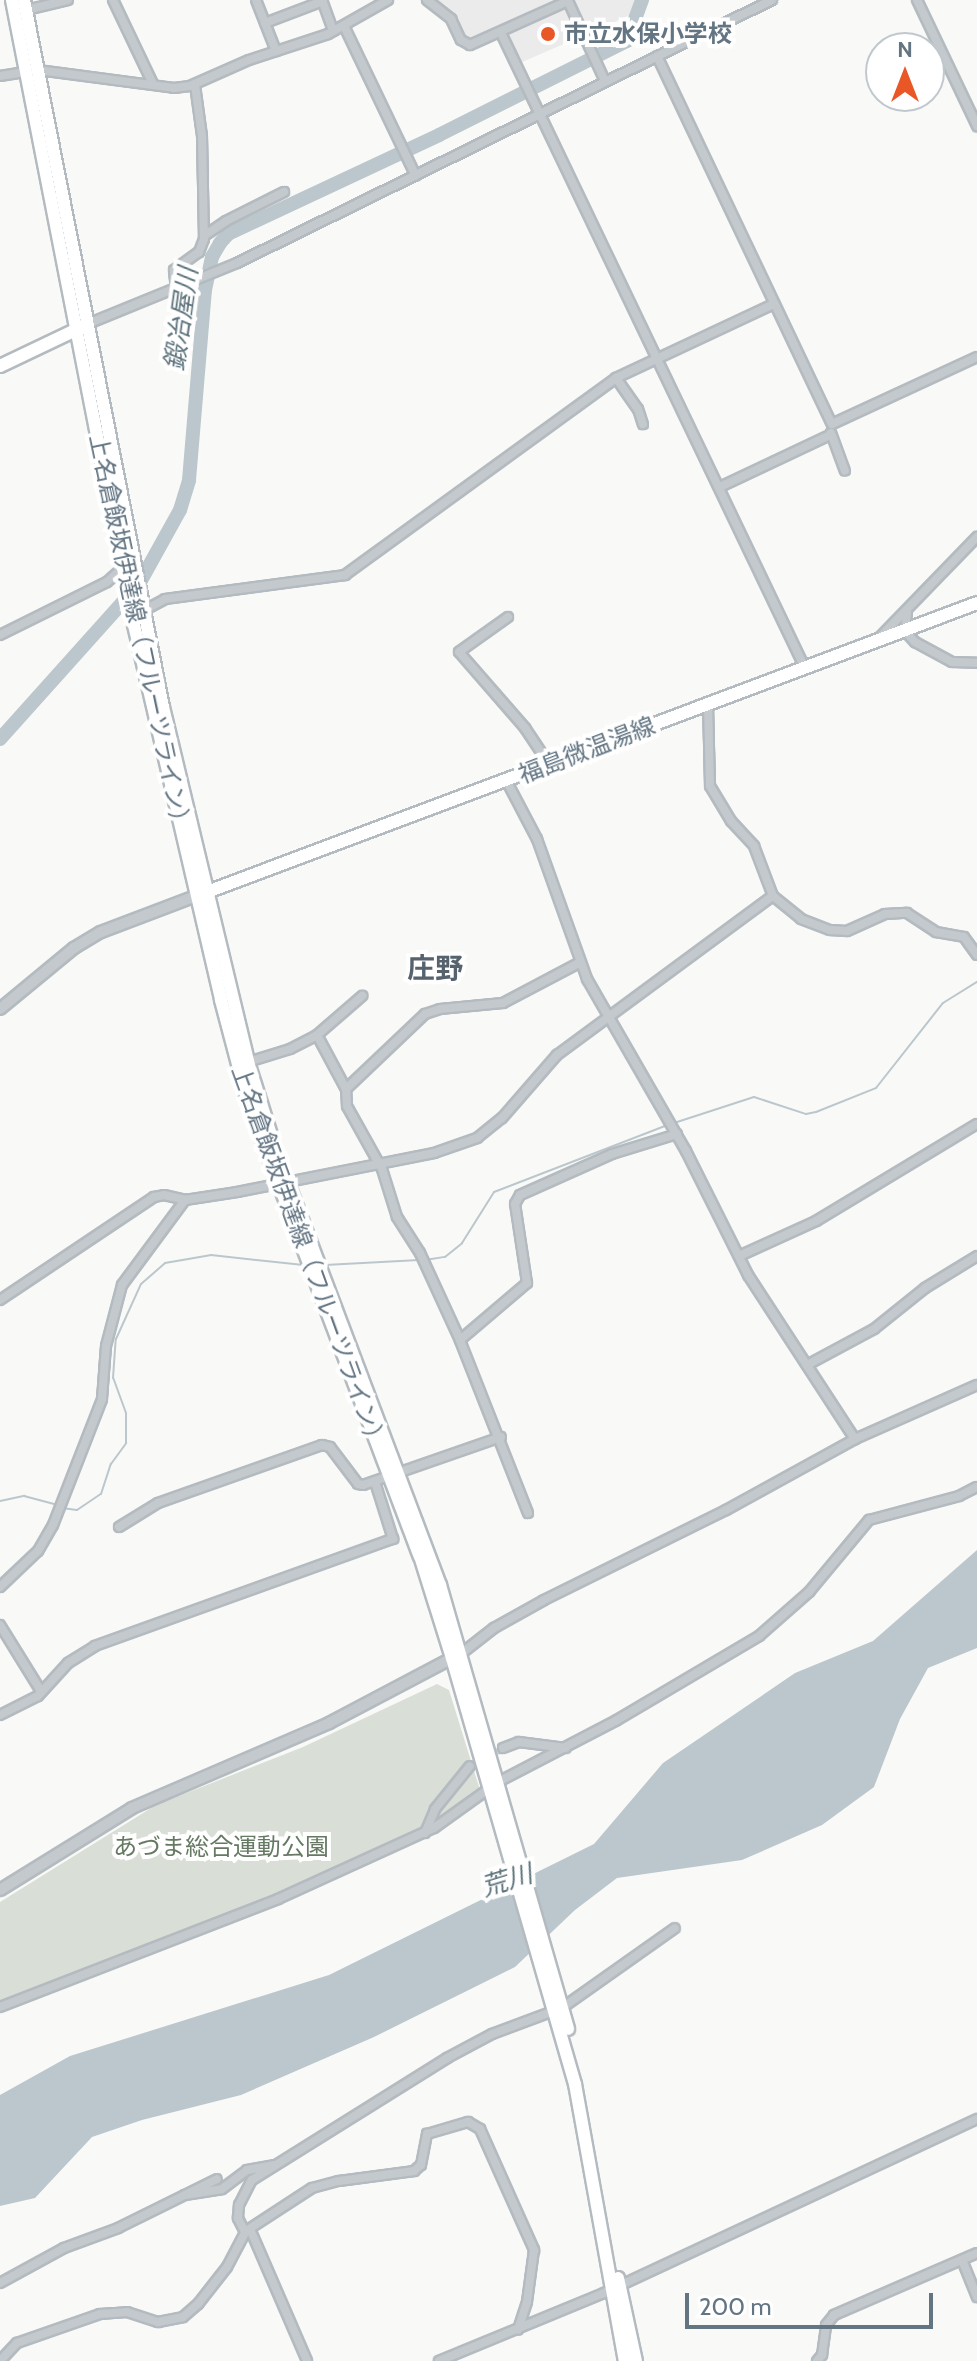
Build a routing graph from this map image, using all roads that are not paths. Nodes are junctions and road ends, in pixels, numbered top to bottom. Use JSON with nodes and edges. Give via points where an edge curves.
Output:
{"nodes":[{"id":1,"x":12,"y":0,"type":"edge"},
{"id":2,"x":68,"y":0,"type":"edge"},
{"id":3,"x":113,"y":0,"type":"edge"},
{"id":4,"x":256,"y":0,"type":"edge"},
{"id":5,"x":322,"y":0,"type":"edge"},
{"id":6,"x":388,"y":0,"type":"edge"},
{"id":7,"x":427,"y":0,"type":"edge"},
{"id":8,"x":772,"y":0,"type":"edge"},
{"id":9,"x":917,"y":0,"type":"edge"},
{"id":10,"x":25,"y":5,"type":"edge"},
{"id":11,"x":265,"y":23,"type":"junction"},
{"id":12,"x":344,"y":26,"type":"junction"},
{"id":13,"x":333,"y":31,"type":"junction"},
{"id":14,"x":501,"y":33,"type":"junction"},
{"id":15,"x":276,"y":51,"type":"junction"},
{"id":16,"x":657,"y":56,"type":"junction"},
{"id":17,"x":32,"y":70,"type":"junction"},
{"id":18,"x":0,"y":76,"type":"edge"},
{"id":19,"x":605,"y":81,"type":"junction"},
{"id":20,"x":153,"y":84,"type":"junction"},
{"id":21,"x":195,"y":85,"type":"junction"},
{"id":22,"x":539,"y":114,"type":"junction"},
{"id":23,"x":977,"y":126,"type":"edge"},
{"id":24,"x":416,"y":176,"type":"junction"},
{"id":25,"x":284,"y":192,"type":"dead end"},
{"id":26,"x":204,"y":236,"type":"junction"},
{"id":27,"x":176,"y":290,"type":"junction"},
{"id":28,"x":774,"y":304,"type":"junction"},
{"id":29,"x":84,"y":325,"type":"junction"},
{"id":30,"x":977,"y":357,"type":"edge"},
{"id":31,"x":658,"y":359,"type":"junction"},
{"id":32,"x":0,"y":366,"type":"edge"},
{"id":33,"x":616,"y":378,"type":"junction"},
{"id":34,"x":643,"y":424,"type":"dead end"},
{"id":35,"x":832,"y":424,"type":"junction"},
{"id":36,"x":830,"y":435,"type":"junction"},
{"id":37,"x":845,"y":471,"type":"dead end"},
{"id":38,"x":720,"y":487,"type":"junction"},
{"id":39,"x":977,"y":537,"type":"edge"},
{"id":40,"x":129,"y":568,"type":"junction"},
{"id":41,"x":977,"y":603,"type":"edge"},
{"id":42,"x":138,"y":611,"type":"junction"},
{"id":43,"x":907,"y":612,"type":"junction"},
{"id":44,"x":508,"y":617,"type":"dead end"},
{"id":45,"x":905,"y":631,"type":"junction"},
{"id":46,"x":0,"y":635,"type":"edge"},
{"id":47,"x":876,"y":642,"type":"junction"},
{"id":48,"x":977,"y":663,"type":"edge"},
{"id":49,"x":805,"y":668,"type":"junction"},
{"id":50,"x":708,"y":704,"type":"junction"},
{"id":51,"x":549,"y":764,"type":"junction"},
{"id":52,"x":506,"y":780,"type":"junction"},
{"id":53,"x":201,"y":894,"type":"junction"},
{"id":54,"x":773,"y":896,"type":"junction"},
{"id":55,"x":977,"y":955,"type":"edge"},
{"id":56,"x":579,"y":963,"type":"junction"},
{"id":57,"x":362,"y":996,"type":"dead end"},
{"id":58,"x":0,"y":1009,"type":"edge"},
{"id":59,"x":611,"y":1017,"type":"junction"},
{"id":60,"x":317,"y":1035,"type":"junction"},
{"id":61,"x":248,"y":1062,"type":"junction"},
{"id":62,"x":346,"y":1089,"type":"junction"},
{"id":63,"x":977,"y":1124,"type":"edge"},
{"id":64,"x":677,"y":1134,"type":"junction"},
{"id":65,"x":379,"y":1165,"type":"junction"},
{"id":66,"x":283,"y":1182,"type":"junction"},
{"id":67,"x":185,"y":1200,"type":"junction"},
{"id":68,"x":739,"y":1256,"type":"junction"},
{"id":69,"x":977,"y":1256,"type":"edge"},
{"id":70,"x":0,"y":1300,"type":"edge"},
{"id":71,"x":460,"y":1340,"type":"junction"},
{"id":72,"x":807,"y":1365,"type":"junction"},
{"id":73,"x":977,"y":1385,"type":"edge"},
{"id":74,"x":501,"y":1437,"type":"junction"},
{"id":75,"x":855,"y":1439,"type":"junction"},
{"id":76,"x":394,"y":1475,"type":"junction"},
{"id":77,"x":375,"y":1482,"type":"junction"},
{"id":78,"x":977,"y":1487,"type":"edge"},
{"id":79,"x":400,"y":1504,"type":"junction"},
{"id":80,"x":384,"y":1508,"type":"junction"},
{"id":81,"x":528,"y":1513,"type":"dead end"},
{"id":82,"x":119,"y":1527,"type":"dead end"},
{"id":83,"x":0,"y":1587,"type":"edge"},
{"id":84,"x":0,"y":1625,"type":"edge"},
{"id":85,"x":457,"y":1656,"type":"junction"},
{"id":86,"x":41,"y":1691,"type":"junction"},
{"id":87,"x":0,"y":1715,"type":"edge"},
{"id":88,"x":503,"y":1748,"type":"tunnel mouth"},
{"id":89,"x":567,"y":1748,"type":"junction"},
{"id":90,"x":470,"y":1766,"type":"tunnel mouth"},
{"id":91,"x":495,"y":1789,"type":"junction"},
{"id":92,"x":425,"y":1833,"type":"junction"},
{"id":93,"x":0,"y":1890,"type":"edge"},
{"id":94,"x":675,"y":1928,"type":"dead end"},
{"id":95,"x":557,"y":2006,"type":"junction"},
{"id":96,"x":0,"y":2007,"type":"edge"},
{"id":97,"x":977,"y":2119,"type":"edge"},
{"id":98,"x":275,"y":2166,"type":"junction"},
{"id":99,"x":217,"y":2179,"type":"dead end"},
{"id":100,"x":184,"y":2195,"type":"junction"},
{"id":101,"x":248,"y":2231,"type":"junction"},
{"id":102,"x":977,"y":2253,"type":"edge"},
{"id":103,"x":962,"y":2260,"type":"junction"},
{"id":104,"x":0,"y":2283,"type":"edge"},
{"id":105,"x":615,"y":2288,"type":"junction"},
{"id":106,"x":977,"y":2297,"type":"edge"},
{"id":107,"x":518,"y":2330,"type":"junction"},
{"id":108,"x":0,"y":2361,"type":"edge"},
{"id":109,"x":307,"y":2361,"type":"edge"},
{"id":110,"x":439,"y":2361,"type":"edge"},
{"id":111,"x":625,"y":2361,"type":"edge"},
{"id":112,"x":636,"y":2361,"type":"edge"},
{"id":113,"x":817,"y":2361,"type":"edge"}],
"edges":[{"from":1,"to":17,"type":"main road","name":"上名倉飯坂伊達線（フルーツライン）"},
{"from":2,"to":10,"type":"street"},
{"from":3,"to":20,"type":"street"},
{"from":4,"to":11,"type":"street"},
{"from":5,"to":11,"type":"street"},
{"from":5,"to":13,"type":"street"},
{"from":6,"to":12,"type":"street"},
{"from":7,"to":14,"type":"street","via":[[451,19],[461,40],[470,45]]},
{"from":8,"to":16,"type":"street"},
{"from":9,"to":23,"type":"street"},
{"from":10,"to":17,"type":"main road","name":"上名倉飯坂伊達線（フルーツライン）"},
{"from":11,"to":15,"type":"street"},
{"from":12,"to":13,"type":"street"},
{"from":12,"to":24,"type":"street"},
{"from":13,"to":15,"type":"street"},
{"from":14,"to":19,"type":"street","via":[[568,1]]},
{"from":14,"to":22,"type":"street"},
{"from":15,"to":21,"type":"street"},
{"from":16,"to":19,"type":"street"},
{"from":16,"to":28,"type":"street"},
{"from":17,"to":18,"type":"street"},
{"from":17,"to":20,"type":"street"},
{"from":17,"to":29,"type":"main road","name":"上名倉飯坂伊達線（フルーツライン）"},
{"from":19,"to":22,"type":"street"},
{"from":20,"to":21,"type":"street"},
{"from":21,"to":26,"type":"street"},
{"from":22,"to":24,"type":"street"},
{"from":22,"to":31,"type":"street"},
{"from":24,"to":27,"type":"street"},
{"from":25,"to":26,"type":"street"},
{"from":26,"to":27,"type":"street","via":[[199,252],[174,270]]},
{"from":27,"to":29,"type":"street"},
{"from":28,"to":31,"type":"street"},
{"from":28,"to":35,"type":"street"},
{"from":29,"to":32,"type":"main road"},
{"from":29,"to":40,"type":"main road","name":"上名倉飯坂伊達線（フルーツライン）"},
{"from":30,"to":35,"type":"street"},
{"from":31,"to":33,"type":"street"},
{"from":31,"to":38,"type":"street"},
{"from":33,"to":34,"type":"street"},
{"from":33,"to":42,"type":"street","via":[[345,575],[165,599]]},
{"from":35,"to":36,"type":"street"},
{"from":36,"to":37,"type":"street"},
{"from":36,"to":38,"type":"street"},
{"from":38,"to":49,"type":"street"},
{"from":39,"to":43,"type":"street"},
{"from":40,"to":42,"type":"main road","name":"上名倉飯坂伊達線（フルーツライン）"},
{"from":40,"to":46,"type":"street"},
{"from":41,"to":45,"type":"main road","name":"福島微温湯線"},
{"from":42,"to":53,"type":"main road","name":"上名倉飯坂伊達線（フルーツライン）"},
{"from":43,"to":45,"type":"street"},
{"from":43,"to":47,"type":"street"},
{"from":44,"to":51,"type":"street","via":[[459,652]]},
{"from":45,"to":47,"type":"main road","name":"福島微温湯線"},
{"from":45,"to":48,"type":"street","via":[[938,657]]},
{"from":47,"to":49,"type":"main road","name":"福島微温湯線"},
{"from":49,"to":50,"type":"main road","name":"福島微温湯線"},
{"from":50,"to":51,"type":"main road","name":"福島微温湯線"},
{"from":50,"to":54,"type":"street","via":[[710,786],[754,846]]},
{"from":51,"to":52,"type":"main road","name":"福島微温湯線"},
{"from":52,"to":53,"type":"main road","name":"福島微温湯線"},
{"from":52,"to":56,"type":"street","via":[[540,846]]},
{"from":53,"to":58,"type":"street","via":[[101,932]]},
{"from":53,"to":61,"type":"main road","name":"上名倉飯坂伊達線（フルーツライン）"},
{"from":53,"to":66,"type":"main road","name":"上名倉飯坂伊達線（フルーツライン）","via":[[248,1102]]},
{"from":54,"to":55,"type":"street","via":[[801,919],[830,930],[847,931],[885,914],[907,913],[936,932],[964,937]]},
{"from":54,"to":59,"type":"street"},
{"from":56,"to":59,"type":"street"},
{"from":56,"to":62,"type":"street","via":[[503,1003],[425,1014]]},
{"from":57,"to":60,"type":"street"},
{"from":59,"to":64,"type":"street"},
{"from":59,"to":65,"type":"street","via":[[545,1066],[502,1118],[477,1138]]},
{"from":60,"to":61,"type":"street"},
{"from":60,"to":62,"type":"street"},
{"from":61,"to":66,"type":"main road","name":"上名倉飯坂伊達線（フルーツライン）"},
{"from":62,"to":65,"type":"street","via":[[347,1106]]},
{"from":63,"to":68,"type":"street","via":[[816,1221]]},
{"from":64,"to":68,"type":"street"},
{"from":64,"to":71,"type":"street","via":[[612,1154],[520,1195],[515,1204],[527,1283]]},
{"from":65,"to":66,"type":"street"},
{"from":65,"to":71,"type":"street","via":[[397,1217],[420,1253]]},
{"from":66,"to":67,"type":"street"},
{"from":66,"to":76,"type":"main road","name":"上名倉飯坂伊達線（フルーツライン）"},
{"from":67,"to":70,"type":"street","via":[[154,1197]]},
{"from":67,"to":83,"type":"street","via":[[122,1285],[106,1346],[102,1399],[53,1525],[38,1551]]},
{"from":68,"to":72,"type":"street"},
{"from":69,"to":72,"type":"street","via":[[874,1329]]},
{"from":71,"to":74,"type":"street"},
{"from":72,"to":75,"type":"street"},
{"from":73,"to":75,"type":"street"},
{"from":74,"to":76,"type":"street"},
{"from":74,"to":81,"type":"street"},
{"from":75,"to":85,"type":"street","via":[[516,1615]]},
{"from":76,"to":77,"type":"street"},
{"from":76,"to":79,"type":"main road","name":"上名倉飯坂伊達線（フルーツライン）"},
{"from":76,"to":85,"type":"main road","name":"上名倉飯坂伊達線（フルーツライン）"},
{"from":77,"to":80,"type":"street"},
{"from":77,"to":82,"type":"street","via":[[358,1484],[330,1447],[322,1445],[158,1503]]},
{"from":78,"to":89,"type":"street","via":[[869,1520],[809,1592],[759,1636]]},
{"from":79,"to":80,"type":"street"},
{"from":79,"to":85,"type":"main road","name":"上名倉飯坂伊達線（フルーツライン）"},
{"from":80,"to":86,"type":"street","via":[[393,1539],[95,1646],[74,1657]]},
{"from":84,"to":86,"type":"street"},
{"from":85,"to":91,"type":"main road","name":"上名倉飯坂伊達線（フルーツライン）"},
{"from":85,"to":93,"type":"street","via":[[329,1723],[132,1808]]},
{"from":86,"to":87,"type":"street"},
{"from":88,"to":89,"type":"street","via":[[519,1742]]},
{"from":89,"to":91,"type":"street"},
{"from":90,"to":92,"type":"street","via":[[451,1786]]},
{"from":91,"to":92,"type":"street"},
{"from":91,"to":95,"type":"main road","name":"上名倉飯坂伊達線（フルーツライン）"},
{"from":92,"to":96,"type":"street","via":[[290,1895]]},
{"from":94,"to":95,"type":"street"},
{"from":95,"to":98,"type":"street","via":[[447,2058]]},
{"from":95,"to":105,"type":"main road","name":"上名倉飯坂伊達線（フルーツライン）"},
{"from":97,"to":105,"type":"street"},
{"from":98,"to":100,"type":"street","via":[[247,2170],[222,2189]]},
{"from":98,"to":101,"type":"street","via":[[252,2180],[239,2205],[238,2218]]},
{"from":99,"to":100,"type":"street"},
{"from":100,"to":104,"type":"street"},
{"from":101,"to":107,"type":"street","via":[[318,2186],[414,2171],[421,2165],[427,2134],[474,2122],[534,2250]]},
{"from":101,"to":108,"type":"street","via":[[227,2267],[183,2317],[158,2322],[127,2312],[100,2314],[17,2343]]},
{"from":101,"to":109,"type":"street"},
{"from":102,"to":103,"type":"street"},
{"from":103,"to":106,"type":"street"},
{"from":103,"to":113,"type":"street","via":[[834,2315],[826,2325]]},
{"from":105,"to":107,"type":"street"},
{"from":105,"to":111,"type":"main road","name":"上名倉飯坂伊達線（フルーツライン）"},
{"from":105,"to":112,"type":"main road","name":"上名倉飯坂伊達線（フルーツライン）"},
{"from":107,"to":110,"type":"street"}]}
